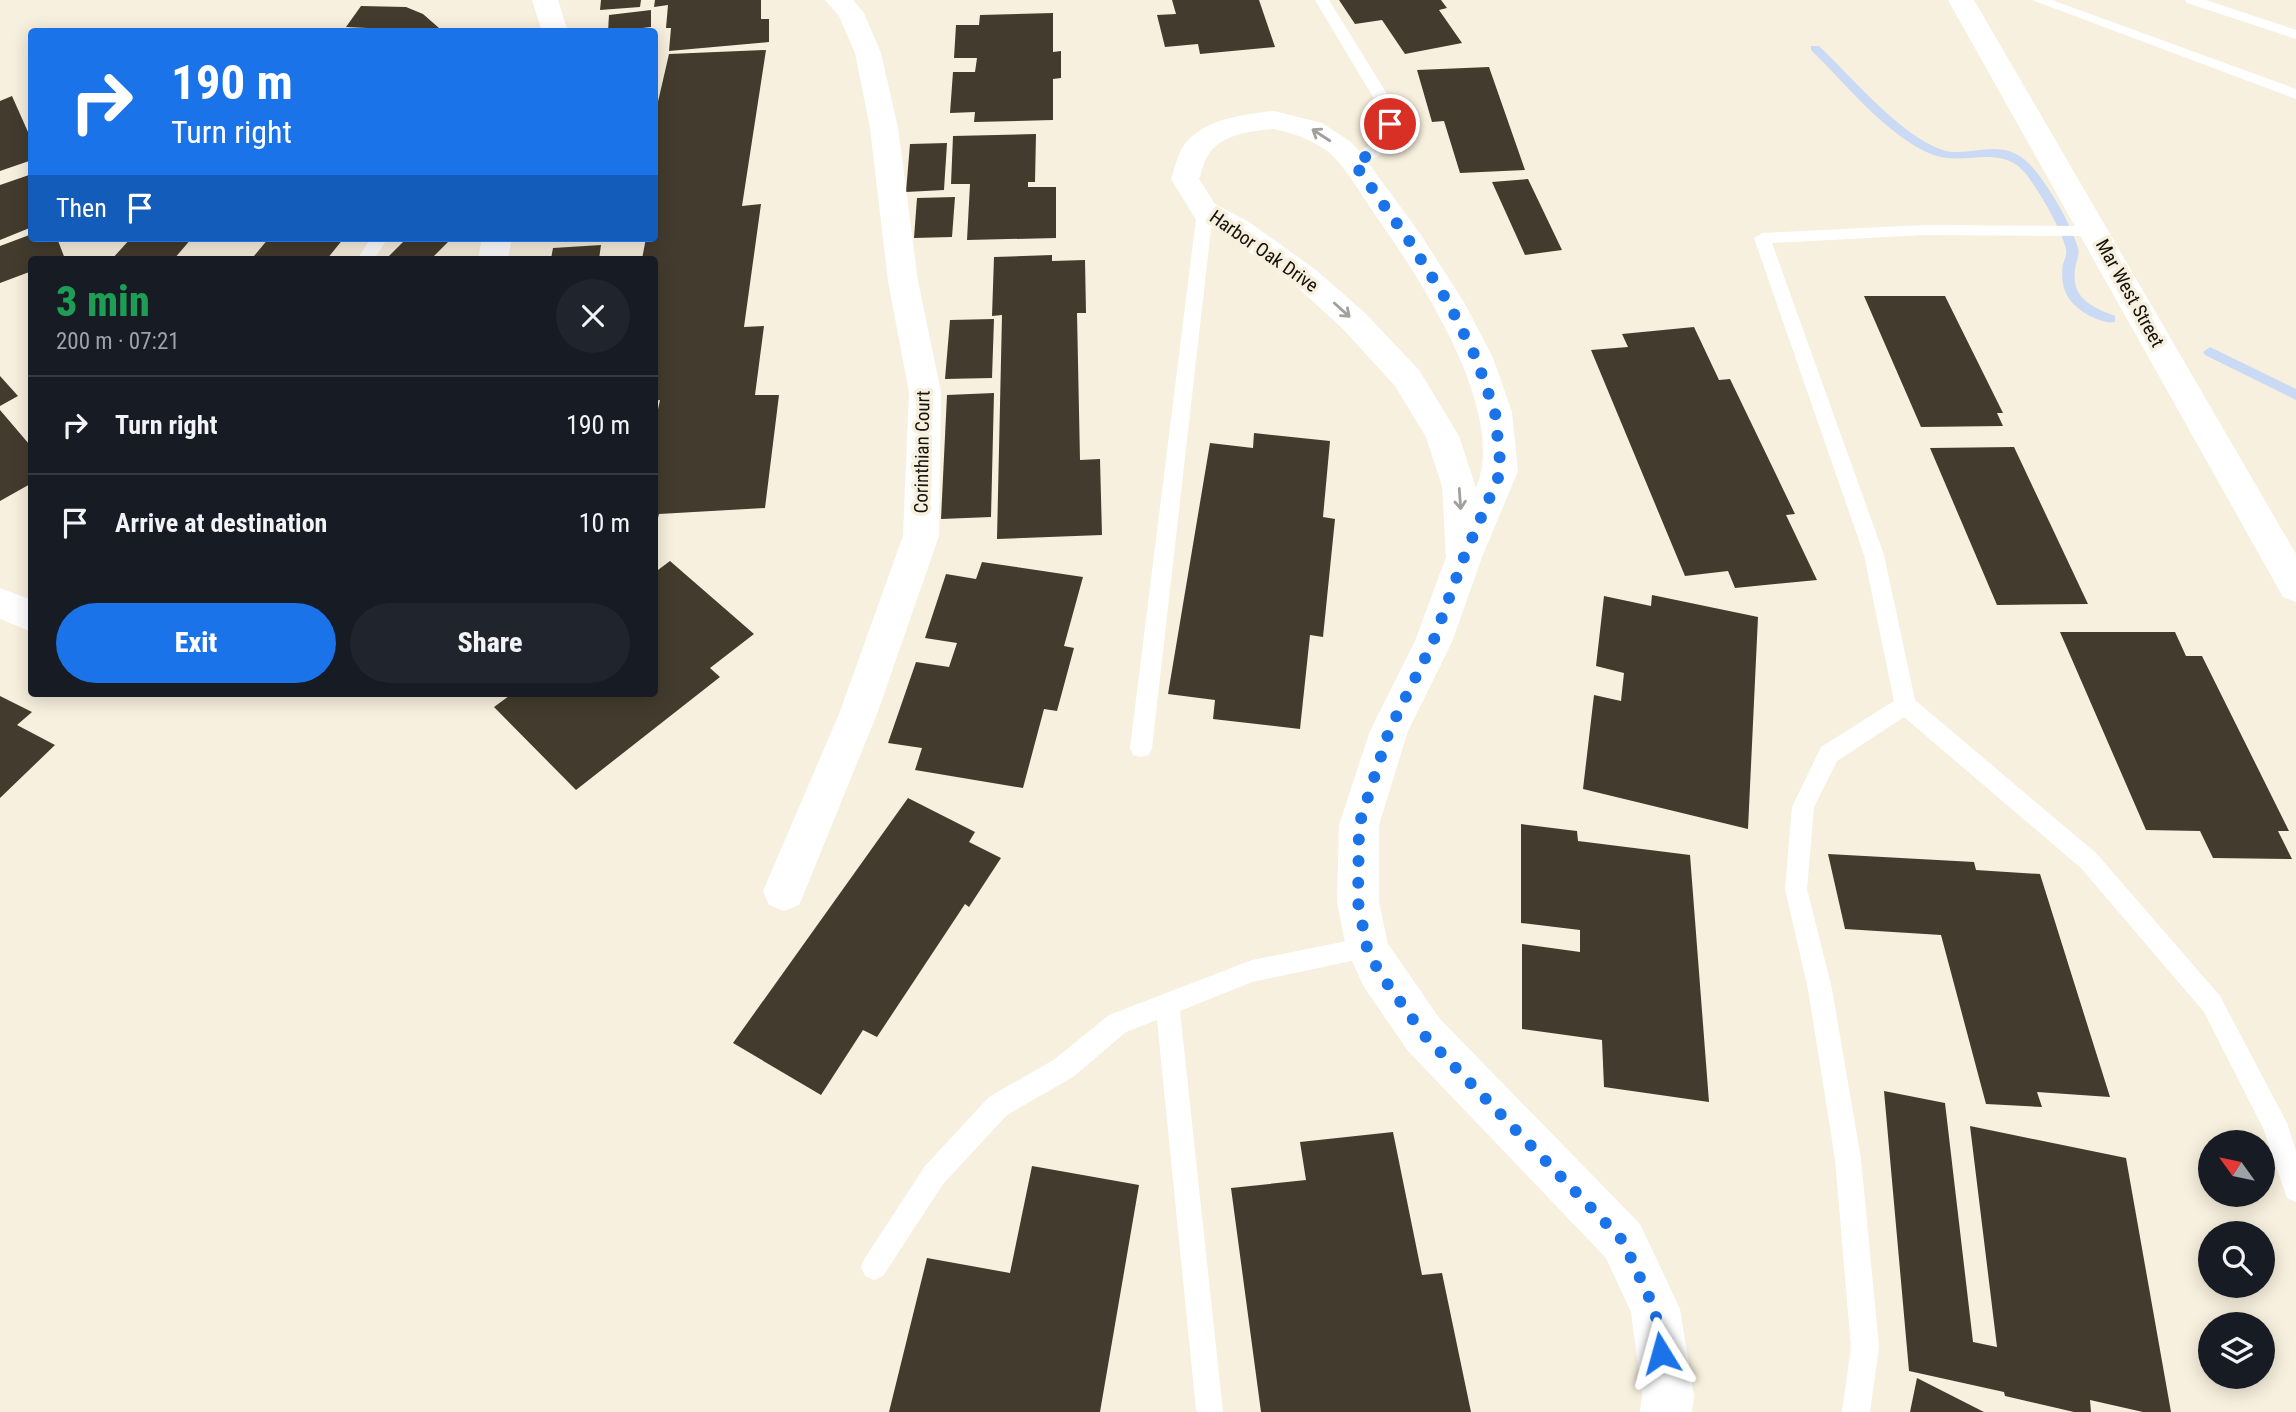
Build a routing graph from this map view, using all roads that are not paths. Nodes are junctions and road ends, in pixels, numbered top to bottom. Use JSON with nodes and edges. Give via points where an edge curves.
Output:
{"nodes":[{"id":1,"x":545,"y":0,"type":"edge"},
{"id":2,"x":838,"y":0,"type":"edge"},
{"id":3,"x":1322,"y":0,"type":"edge"},
{"id":4,"x":1961,"y":0,"type":"edge"},
{"id":5,"x":2039,"y":0,"type":"edge"},
{"id":6,"x":2192,"y":0,"type":"edge"},
{"id":7,"x":554,"y":28,"type":"edge"},
{"id":8,"x":2296,"y":35,"type":"edge"},
{"id":9,"x":2296,"y":94,"type":"edge"},
{"id":10,"x":1354,"y":163,"type":"junction"},
{"id":11,"x":1205,"y":211,"type":"junction"},
{"id":12,"x":2086,"y":231,"type":"junction"},
{"id":13,"x":1464,"y":557,"type":"junction"},
{"id":14,"x":2296,"y":587,"type":"edge"},
{"id":15,"x":0,"y":603,"type":"edge"},
{"id":16,"x":28,"y":615,"type":"edge"},
{"id":17,"x":1905,"y":705,"type":"junction"},
{"id":18,"x":1141,"y":748,"type":"dead end"},
{"id":19,"x":784,"y":891,"type":"dead end"},
{"id":20,"x":1367,"y":948,"type":"junction"},
{"id":21,"x":1167,"y":1004,"type":"junction"},
{"id":22,"x":2296,"y":1189,"type":"edge"},
{"id":23,"x":874,"y":1267,"type":"dead end"},
{"id":24,"x":1210,"y":1409,"type":"dead end"},
{"id":25,"x":1666,"y":1412,"type":"edge"},
{"id":26,"x":1856,"y":1412,"type":"edge"}],
"edges":[{"from":1,"to":7,"type":"street"},
{"from":2,"to":19,"type":"street","name":"Corinthian Court","via":[[851,13],[868,53],[925,391],[921,536],[858,714]]},
{"from":3,"to":10,"type":"lane","via":[[1387,107],[1387,138],[1376,151]]},
{"from":4,"to":12,"type":"street","name":"Mar West Street"},
{"from":5,"to":9,"type":"lane"},
{"from":6,"to":8,"type":"lane"},
{"from":10,"to":11,"type":"street","name":"Harbor Oak Drive","one_way":true,"via":[[1312,129],[1274,120],[1243,123],[1213,135],[1194,152],[1185,179]]},
{"from":10,"to":13,"type":"street","name":"Harbor Oak Drive","via":[[1449,304],[1476,358],[1495,412],[1501,471]]},
{"from":11,"to":13,"type":"street","name":"Harbor Oak Drive","one_way":true,"via":[[1306,277],[1407,378],[1442,436],[1459,486]]},
{"from":11,"to":18,"type":"lane"},
{"from":12,"to":14,"type":"street","name":"Mar West Street"},
{"from":12,"to":17,"type":"lane","via":[[1924,230],[1762,239],[1874,555]]},
{"from":13,"to":20,"type":"street","name":"Harbor Oak Drive","via":[[1433,642],[1389,731],[1359,825],[1358,902]]},
{"from":15,"to":16,"type":"street"},
{"from":17,"to":22,"type":"lane","via":[[2089,861],[2211,1004],[2274,1123]]},
{"from":17,"to":26,"type":"lane","via":[[1829,754],[1803,807],[1796,889],[1820,989],[1848,1159],[1866,1347]]},
{"from":20,"to":21,"type":"lane","via":[[1252,971]]},
{"from":20,"to":25,"type":"street","name":"Harbor Oak Drive","via":[[1424,1035],[1623,1241],[1655,1310],[1668,1396]]},
{"from":21,"to":23,"type":"lane","via":[[1118,1023],[1064,1068],[998,1106],[934,1175]]},
{"from":21,"to":24,"type":"lane"}]}
